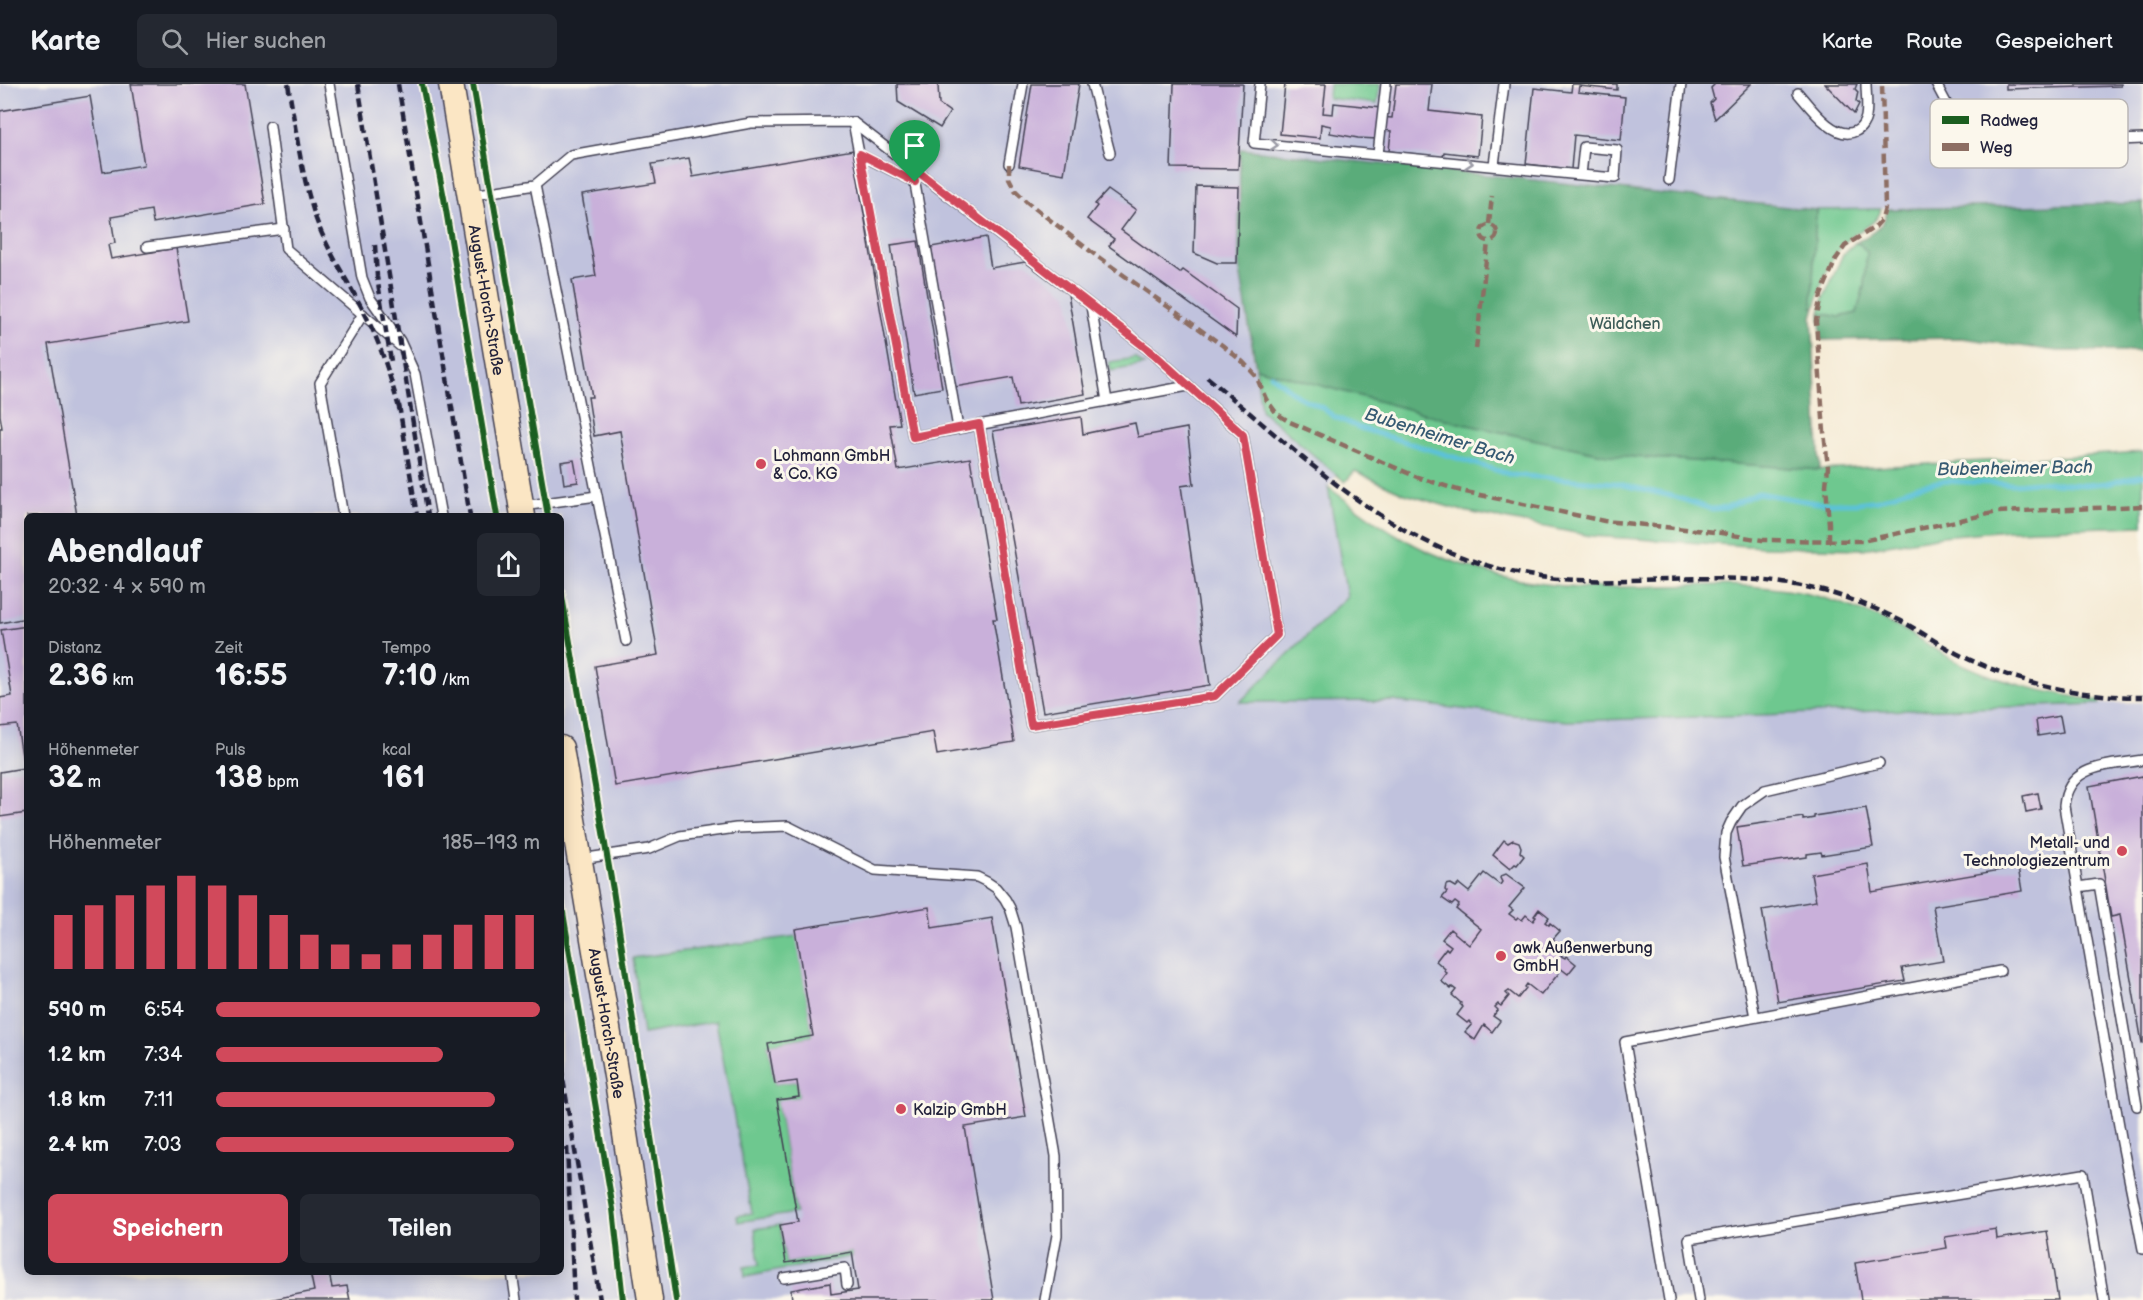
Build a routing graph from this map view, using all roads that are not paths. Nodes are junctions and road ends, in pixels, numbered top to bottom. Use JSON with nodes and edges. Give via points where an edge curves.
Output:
{"nodes":[{"id":1,"x":329,"y":84,"type":"edge"},
{"id":2,"x":451,"y":84,"type":"edge"},
{"id":3,"x":1023,"y":84,"type":"edge"},
{"id":4,"x":1092,"y":84,"type":"edge"},
{"id":5,"x":1260,"y":84,"type":"edge"},
{"id":6,"x":1386,"y":84,"type":"edge"},
{"id":7,"x":1504,"y":84,"type":"edge"},
{"id":8,"x":1681,"y":84,"type":"edge"},
{"id":9,"x":1866,"y":84,"type":"edge"},
{"id":10,"x":1936,"y":84,"type":"edge"},
{"id":11,"x":1798,"y":93,"type":"dead end"},
{"id":12,"x":1944,"y":99,"type":"edge"},
{"id":13,"x":853,"y":122,"type":"junction"},
{"id":14,"x":270,"y":126,"type":"dead end"},
{"id":15,"x":2128,"y":140,"type":"edge"},
{"id":16,"x":2143,"y":140,"type":"edge"},
{"id":17,"x":1110,"y":153,"type":"dead end"},
{"id":18,"x":860,"y":154,"type":"junction"},
{"id":19,"x":1378,"y":154,"type":"junction"},
{"id":20,"x":1009,"y":164,"type":"dead end"},
{"id":21,"x":1494,"y":165,"type":"junction"},
{"id":22,"x":912,"y":167,"type":"junction"},
{"id":23,"x":1581,"y":175,"type":"junction"},
{"id":24,"x":1669,"y":180,"type":"dead end"},
{"id":25,"x":915,"y":182,"type":"junction"},
{"id":26,"x":535,"y":185,"type":"junction"},
{"id":27,"x":469,"y":195,"type":"junction"},
{"id":28,"x":284,"y":229,"type":"junction"},
{"id":29,"x":147,"y":247,"type":"dead end"},
{"id":30,"x":1091,"y":306,"type":"junction"},
{"id":31,"x":363,"y":314,"type":"junction"},
{"id":32,"x":406,"y":351,"type":"junction"},
{"id":33,"x":1188,"y":386,"type":"junction"},
{"id":34,"x":1107,"y":400,"type":"junction"},
{"id":35,"x":979,"y":424,"type":"junction"},
{"id":36,"x":958,"y":428,"type":"junction"},
{"id":37,"x":597,"y":496,"type":"junction"},
{"id":38,"x":522,"y":511,"type":"edge"},
{"id":39,"x":342,"y":513,"type":"edge"},
{"id":40,"x":440,"y":513,"type":"edge"},
{"id":41,"x":626,"y":641,"type":"dead end"},
{"id":42,"x":2143,"y":760,"type":"edge"},
{"id":43,"x":1880,"y":762,"type":"dead end"},
{"id":44,"x":564,"y":766,"type":"edge"},
{"id":45,"x":579,"y":859,"type":"junction"},
{"id":46,"x":2078,"y":887,"type":"junction"},
{"id":47,"x":2000,"y":971,"type":"dead end"},
{"id":48,"x":1755,"y":1017,"type":"junction"},
{"id":49,"x":2140,"y":1105,"type":"edge"},
{"id":50,"x":2116,"y":1111,"type":"junction"},
{"id":51,"x":2143,"y":1250,"type":"edge"},
{"id":52,"x":512,"y":1275,"type":"edge"},
{"id":53,"x":784,"y":1278,"type":"dead end"},
{"id":54,"x":847,"y":1285,"type":"dead end"},
{"id":55,"x":516,"y":1300,"type":"edge"},
{"id":56,"x":650,"y":1300,"type":"edge"},
{"id":57,"x":1045,"y":1300,"type":"edge"},
{"id":58,"x":1669,"y":1300,"type":"edge"},
{"id":59,"x":1699,"y":1300,"type":"edge"},
{"id":60,"x":2104,"y":1300,"type":"edge"}],
"edges":[{"from":1,"to":32,"type":"lane","via":[[364,286]]},
{"from":2,"to":27,"type":"main road","name":"August-Horch-Straße"},
{"from":3,"to":20,"type":"lane"},
{"from":4,"to":17,"type":"lane"},
{"from":5,"to":19,"type":"lane","one_way":true,"via":[[1254,143]]},
{"from":6,"to":19,"type":"lane"},
{"from":7,"to":21,"type":"lane"},
{"from":8,"to":24,"type":"lane"},
{"from":9,"to":11,"type":"lane","via":[[1866,118],[1853,133],[1841,134],[1828,125]]},
{"from":10,"to":12,"type":"lane"},
{"from":13,"to":18,"type":"lane"},
{"from":13,"to":22,"type":"lane"},
{"from":13,"to":26,"type":"lane","via":[[751,123],[571,155]]},
{"from":14,"to":28,"type":"lane"},
{"from":15,"to":16,"type":"lane"},
{"from":18,"to":25,"type":"lane"},
{"from":18,"to":36,"type":"lane","via":[[913,437]]},
{"from":19,"to":21,"type":"lane","one_way":true},
{"from":21,"to":23,"type":"lane"},
{"from":22,"to":25,"type":"lane"},
{"from":22,"to":30,"type":"lane"},
{"from":23,"to":23,"type":"lane","via":[[1615,177],[1617,150],[1584,147]]},
{"from":25,"to":36,"type":"lane"},
{"from":26,"to":27,"type":"lane"},
{"from":26,"to":37,"type":"lane"},
{"from":27,"to":38,"type":"main road","name":"August-Horch-Straße"},
{"from":28,"to":29,"type":"lane"},
{"from":28,"to":31,"type":"lane","via":[[286,249]]},
{"from":30,"to":33,"type":"lane","via":[[1154,354]]},
{"from":30,"to":34,"type":"lane"},
{"from":31,"to":32,"type":"lane"},
{"from":31,"to":39,"type":"lane","via":[[320,383]]},
{"from":32,"to":40,"type":"lane","via":[[418,383]]},
{"from":33,"to":34,"type":"lane"},
{"from":33,"to":35,"type":"lane","via":[[1243,435],[1277,635],[1215,696],[1031,725]]},
{"from":34,"to":35,"type":"lane"},
{"from":35,"to":36,"type":"lane"},
{"from":37,"to":38,"type":"lane"},
{"from":37,"to":41,"type":"lane"},
{"from":42,"to":46,"type":"lane","via":[[2088,770],[2076,777],[2065,793]]},
{"from":43,"to":48,"type":"lane","via":[[1764,790],[1742,806],[1731,822],[1724,857]]},
{"from":44,"to":45,"type":"main road","name":"August-Horch-Straße"},
{"from":45,"to":56,"type":"main road","name":"August-Horch-Straße"},
{"from":45,"to":57,"type":"lane","via":[[649,849],[680,836],[788,826],[875,870],[976,877],[996,888],[1011,908],[1016,927],[1056,1156],[1058,1235]]},
{"from":46,"to":49,"type":"lane","via":[[2099,884]]},
{"from":46,"to":50,"type":"lane"},
{"from":47,"to":48,"type":"lane"},
{"from":48,"to":58,"type":"lane","via":[[1625,1042]]},
{"from":49,"to":50,"type":"lane"},
{"from":50,"to":51,"type":"lane"},
{"from":52,"to":55,"type":"lane"},
{"from":53,"to":54,"type":"lane","via":[[845,1268]]},
{"from":59,"to":60,"type":"lane","via":[[1689,1239],[2084,1174]]}]}
